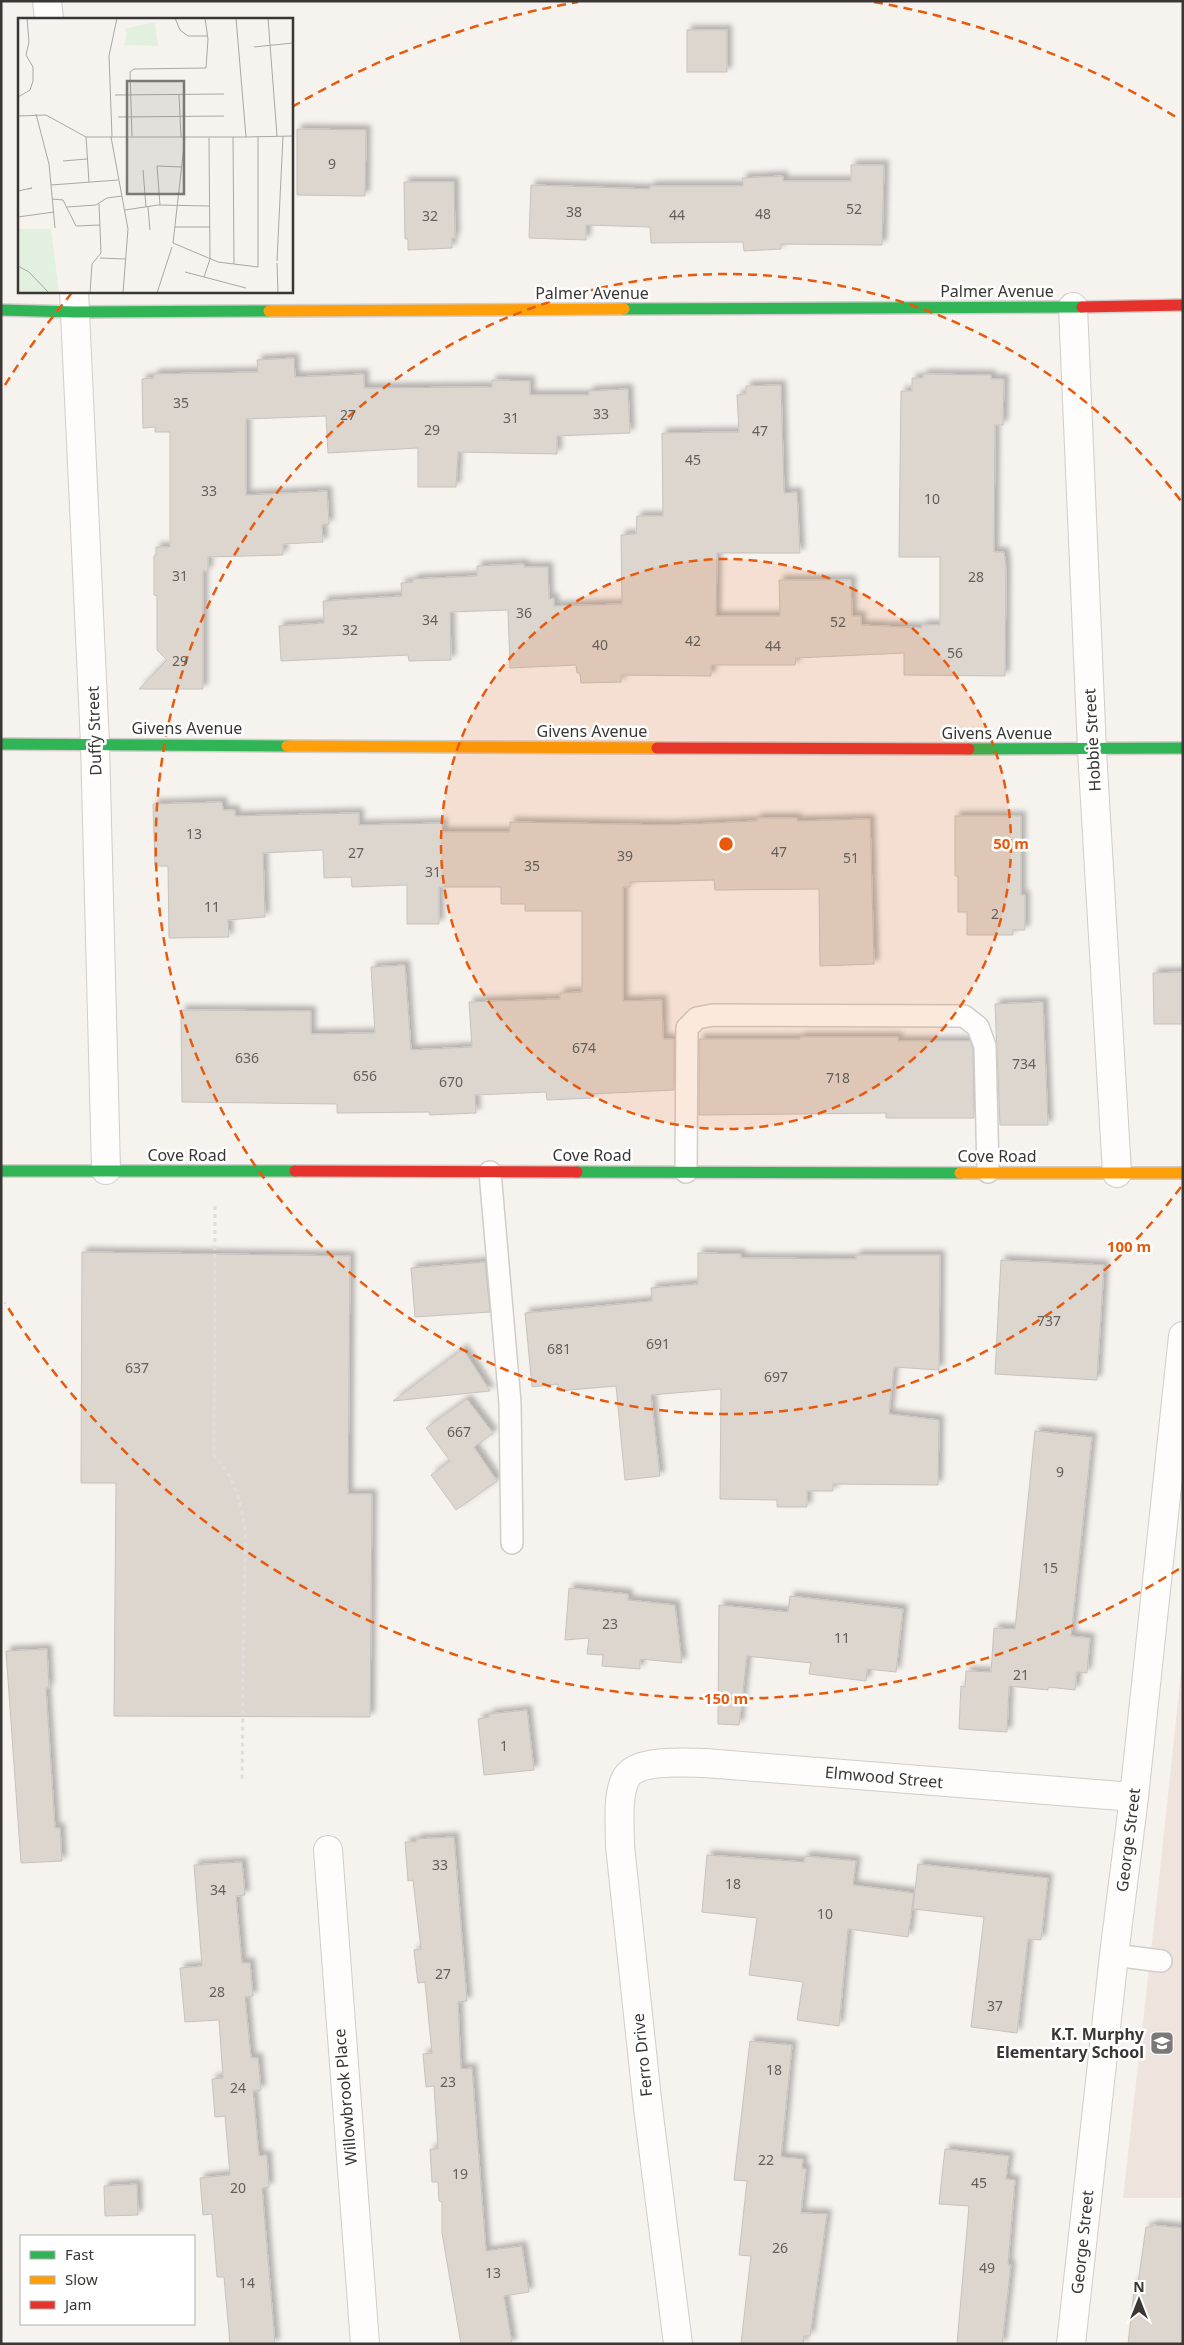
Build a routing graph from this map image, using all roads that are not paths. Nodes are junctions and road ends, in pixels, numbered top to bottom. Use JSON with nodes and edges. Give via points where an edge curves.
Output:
{"nodes":[{"id":1,"x":47,"y":1,"type":"edge"},
{"id":2,"x":49,"y":18,"type":"edge"},
{"id":3,"x":74,"y":301,"type":"edge"},
{"id":4,"x":1183,"y":305,"type":"edge"},
{"id":5,"x":1073,"y":307,"type":"junction"},
{"id":6,"x":1,"y":310,"type":"edge"},
{"id":7,"x":1,"y":744,"type":"edge"},
{"id":8,"x":95,"y":744,"type":"junction"},
{"id":9,"x":1183,"y":748,"type":"edge"},
{"id":10,"x":1092,"y":750,"type":"junction"},
{"id":11,"x":106,"y":1170,"type":"junction"},
{"id":12,"x":1,"y":1172,"type":"edge"},
{"id":13,"x":490,"y":1172,"type":"junction"},
{"id":14,"x":686,"y":1172,"type":"junction"},
{"id":15,"x":988,"y":1172,"type":"junction"},
{"id":16,"x":1116,"y":1173,"type":"junction"},
{"id":17,"x":1183,"y":1173,"type":"edge"},
{"id":18,"x":1183,"y":1336,"type":"edge"},
{"id":19,"x":512,"y":1543,"type":"dead end"},
{"id":20,"x":634,"y":1769,"type":"joint"},
{"id":21,"x":1134,"y":1797,"type":"junction"},
{"id":22,"x":328,"y":1850,"type":"dead end"},
{"id":23,"x":1114,"y":1955,"type":"junction"},
{"id":24,"x":1161,"y":1961,"type":"dead end"},
{"id":25,"x":365,"y":2344,"type":"edge"},
{"id":26,"x":678,"y":2344,"type":"edge"},
{"id":27,"x":1071,"y":2344,"type":"edge"}],
"edges":[{"from":1,"to":2,"type":"street"},
{"from":3,"to":5,"type":"street","name":"Palmer Avenue"},
{"from":3,"to":6,"type":"street","name":"Palmer Avenue"},
{"from":3,"to":8,"type":"street","name":"Duffy Street"},
{"from":4,"to":5,"type":"street","name":"Palmer Avenue"},
{"from":5,"to":10,"type":"street","name":"Hobbie Street"},
{"from":7,"to":8,"type":"street","name":"Givens Avenue"},
{"from":8,"to":10,"type":"street","name":"Givens Avenue"},
{"from":8,"to":11,"type":"street","name":"Duffy Street"},
{"from":9,"to":10,"type":"street","name":"Givens Avenue"},
{"from":10,"to":16,"type":"street","name":"Hobbie Street"},
{"from":11,"to":12,"type":"street","name":"Cove Road"},
{"from":11,"to":13,"type":"street","name":"Cove Road"},
{"from":13,"to":14,"type":"street","name":"Cove Road"},
{"from":13,"to":19,"type":"lane","via":[[510,1403]]},
{"from":14,"to":15,"type":"street","name":"Cove Road"},
{"from":14,"to":15,"type":"lane","via":[[686,1028],[697,1018],[713,1015],[964,1016],[978,1027],[985,1046]]},
{"from":15,"to":16,"type":"street","name":"Cove Road"},
{"from":16,"to":17,"type":"street","name":"Cove Road"},
{"from":18,"to":21,"type":"street","name":"George Street"},
{"from":20,"to":21,"type":"street","name":"Elmwood Street","via":[[665,1762],[705,1763]]},
{"from":20,"to":26,"type":"street","name":"Ferro Drive","via":[[625,1780],[620,1804],[620,1846]]},
{"from":21,"to":23,"type":"street","name":"George Street"},
{"from":22,"to":25,"type":"street","name":"Willowbrook Place"},
{"from":23,"to":24,"type":"lane"},
{"from":23,"to":27,"type":"street","name":"George Street"}]}
